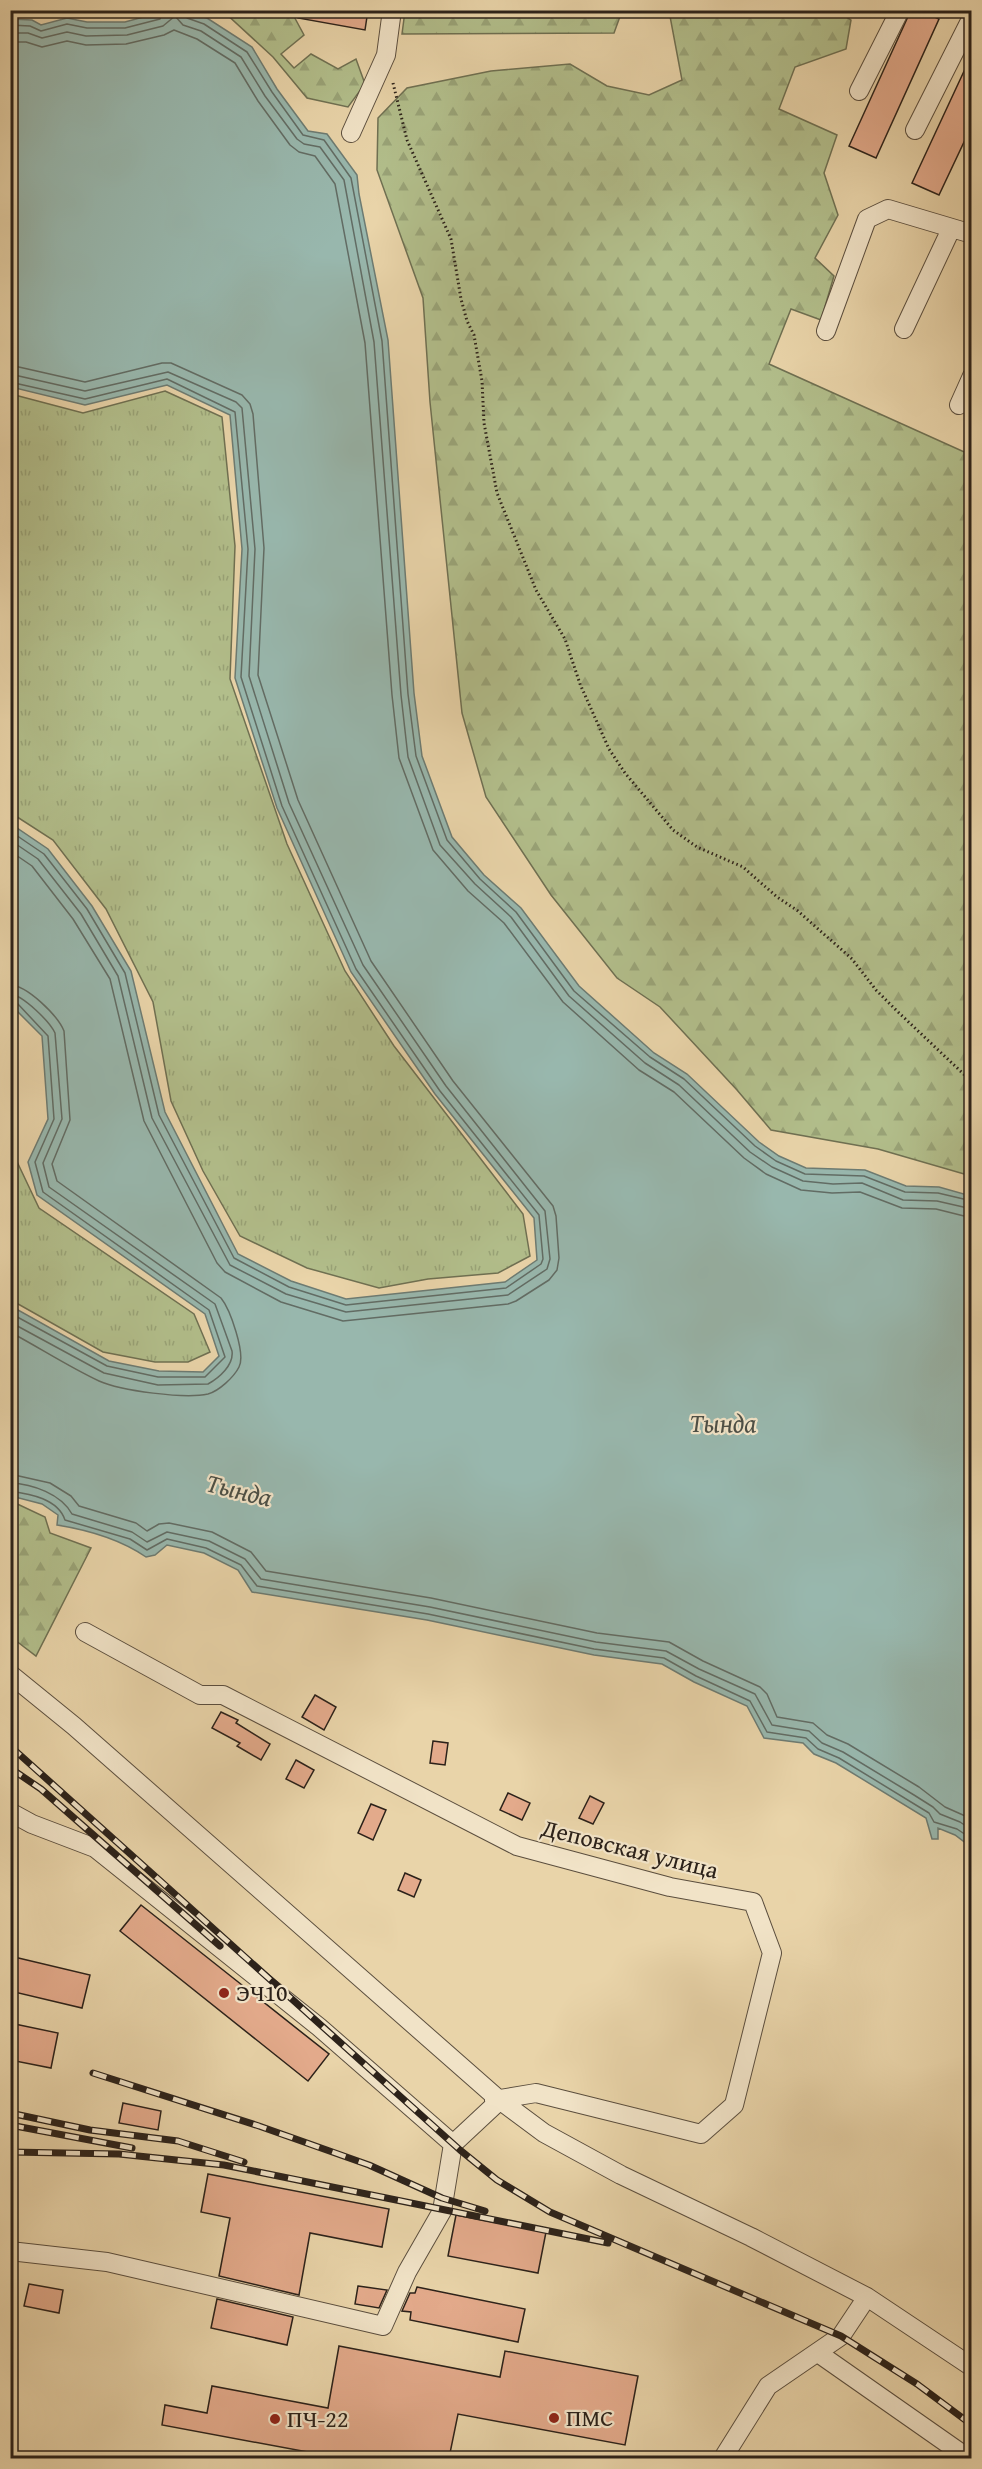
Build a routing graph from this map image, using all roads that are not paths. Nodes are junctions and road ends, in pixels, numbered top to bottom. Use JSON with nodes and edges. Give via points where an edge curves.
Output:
{"nodes":[{"id":1,"x":392,"y":10,"type":"edge"},
{"id":2,"x":900,"y":10,"type":"edge"},
{"id":3,"x":972,"y":17,"type":"edge"},
{"id":4,"x":859,"y":91,"type":"dead end"},
{"id":5,"x":915,"y":130,"type":"dead end"},
{"id":6,"x":351,"y":133,"type":"dead end"},
{"id":7,"x":951,"y":229,"type":"junction"},
{"id":8,"x":972,"y":234,"type":"edge"},
{"id":9,"x":904,"y":329,"type":"dead end"},
{"id":10,"x":826,"y":331,"type":"dead end"},
{"id":11,"x":972,"y":376,"type":"edge"},
{"id":12,"x":959,"y":405,"type":"dead end"},
{"id":13,"x":84,"y":1632,"type":"dead end"},
{"id":14,"x":10,"y":1674,"type":"edge"},
{"id":15,"x":10,"y":1812,"type":"edge"},
{"id":16,"x":498,"y":2098,"type":"junction"},
{"id":17,"x":453,"y":2144,"type":"junction"},
{"id":18,"x":10,"y":2251,"type":"edge"},
{"id":19,"x":867,"y":2297,"type":"junction"},
{"id":20,"x":818,"y":2354,"type":"junction"},
{"id":21,"x":972,"y":2367,"type":"edge"},
{"id":22,"x":723,"y":2458,"type":"edge"},
{"id":23,"x":968,"y":2458,"type":"edge"}],
"edges":[{"from":1,"to":6,"type":"street","via":[[386,55]]},
{"from":2,"to":4,"type":"street"},
{"from":3,"to":5,"type":"street"},
{"from":7,"to":8,"type":"street"},
{"from":7,"to":9,"type":"street"},
{"from":7,"to":10,"type":"street","via":[[888,209],[867,219]]},
{"from":11,"to":12,"type":"street"},
{"from":13,"to":16,"type":"street","name":"Деповская улица","via":[[200,1695],[223,1695],[517,1846],[670,1887],[753,1902],[772,1953],[734,2105],[701,2134],[536,2092]]},
{"from":14,"to":16,"type":"street"},
{"from":15,"to":17,"type":"street","via":[[95,1848],[319,2027]]},
{"from":16,"to":17,"type":"street"},
{"from":16,"to":19,"type":"street","via":[[544,2133]]},
{"from":17,"to":18,"type":"street","via":[[442,2211],[382,2326],[107,2262]]},
{"from":19,"to":20,"type":"street","via":[[841,2336]]},
{"from":19,"to":21,"type":"street"},
{"from":20,"to":22,"type":"street","via":[[768,2386]]},
{"from":20,"to":23,"type":"street"}]}
